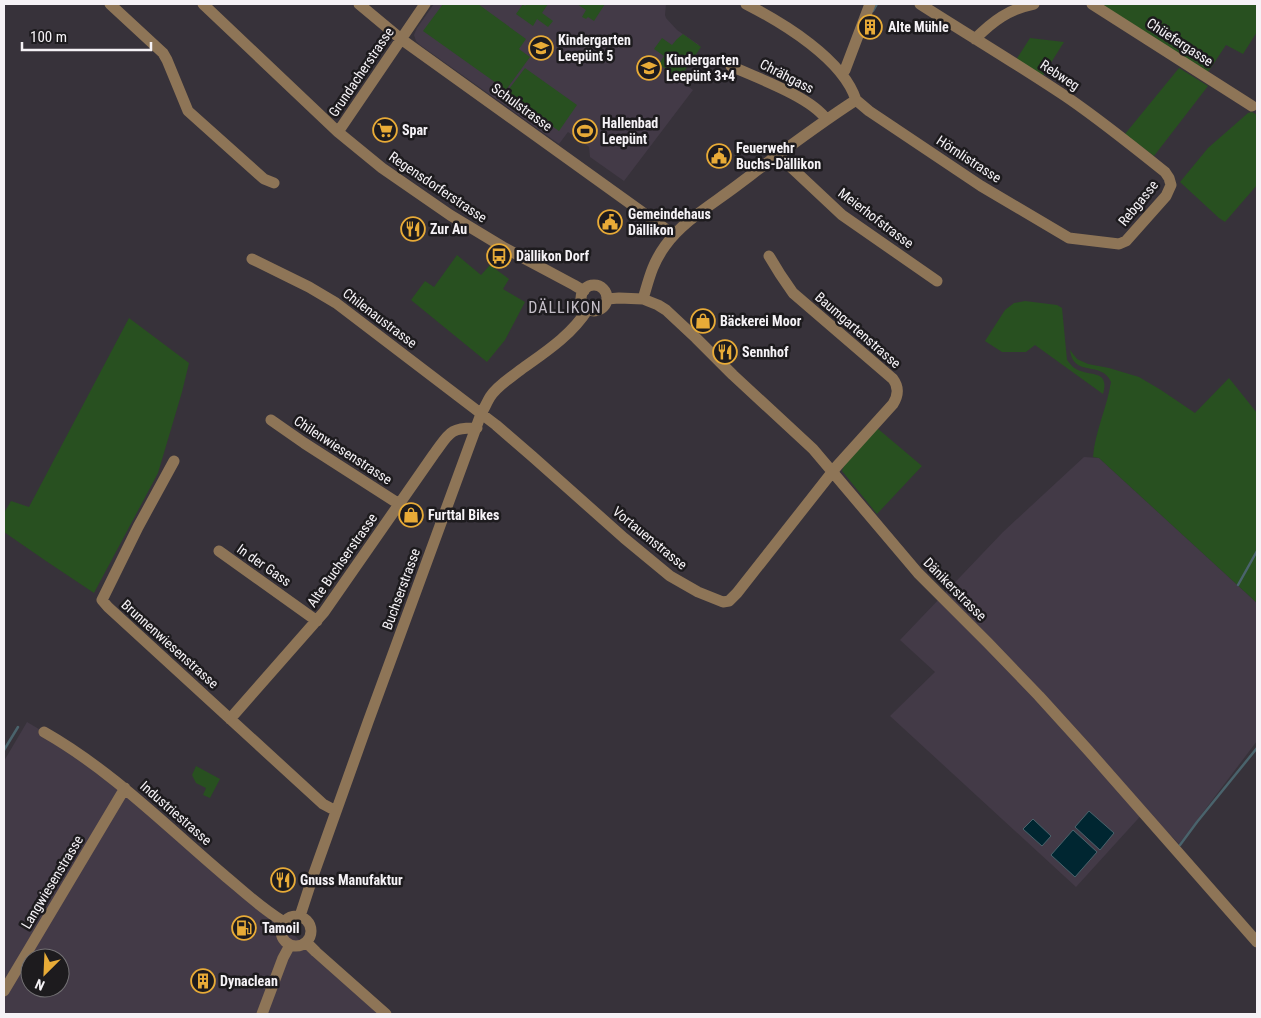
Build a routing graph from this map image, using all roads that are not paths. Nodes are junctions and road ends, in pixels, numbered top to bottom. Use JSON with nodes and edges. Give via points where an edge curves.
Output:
{"nodes":[{"id":1,"x":110,"y":4,"type":"edge"},
{"id":2,"x":203,"y":4,"type":"edge"},
{"id":3,"x":359,"y":4,"type":"edge"},
{"id":4,"x":425,"y":4,"type":"edge"},
{"id":5,"x":746,"y":4,"type":"edge"},
{"id":6,"x":870,"y":4,"type":"edge"},
{"id":7,"x":920,"y":4,"type":"edge"},
{"id":8,"x":1030,"y":4,"type":"edge"},
{"id":9,"x":1092,"y":4,"type":"edge"},
{"id":10,"x":401,"y":38,"type":"junction"},
{"id":11,"x":975,"y":39,"type":"junction"},
{"id":12,"x":731,"y":66,"type":"dead end"},
{"id":13,"x":842,"y":74,"type":"junction"},
{"id":14,"x":856,"y":100,"type":"junction"},
{"id":15,"x":1252,"y":106,"type":"dead end"},
{"id":16,"x":826,"y":119,"type":"junction"},
{"id":17,"x":338,"y":132,"type":"junction"},
{"id":18,"x":778,"y":154,"type":"junction"},
{"id":19,"x":274,"y":183,"type":"dead end"},
{"id":20,"x":1171,"y":185,"type":"joint"},
{"id":21,"x":674,"y":235,"type":"junction"},
{"id":22,"x":1069,"y":238,"type":"joint"},
{"id":23,"x":769,"y":256,"type":"dead end"},
{"id":24,"x":252,"y":259,"type":"dead end"},
{"id":25,"x":937,"y":282,"type":"dead end"},
{"id":26,"x":584,"y":291,"type":"junction"},
{"id":27,"x":607,"y":299,"type":"junction"},
{"id":28,"x":643,"y":299,"type":"junction"},
{"id":29,"x":588,"y":309,"type":"junction"},
{"id":30,"x":482,"y":414,"type":"junction"},
{"id":31,"x":271,"y":420,"type":"dead end"},
{"id":32,"x":476,"y":428,"type":"junction"},
{"id":33,"x":174,"y":461,"type":"dead end"},
{"id":34,"x":832,"y":473,"type":"junction"},
{"id":35,"x":399,"y":504,"type":"junction"},
{"id":36,"x":219,"y":551,"type":"dead end"},
{"id":37,"x":317,"y":621,"type":"junction"},
{"id":38,"x":230,"y":719,"type":"junction"},
{"id":39,"x":44,"y":732,"type":"dead end"},
{"id":40,"x":125,"y":788,"type":"junction"},
{"id":41,"x":336,"y":811,"type":"junction"},
{"id":42,"x":300,"y":916,"type":"junction"},
{"id":43,"x":284,"y":922,"type":"junction"},
{"id":44,"x":1257,"y":942,"type":"edge"},
{"id":45,"x":307,"y":943,"type":"junction"},
{"id":46,"x":290,"y":946,"type":"junction"},
{"id":47,"x":4,"y":991,"type":"edge"},
{"id":48,"x":262,"y":1014,"type":"edge"},
{"id":49,"x":386,"y":1014,"type":"edge"}],
"edges":[{"from":1,"to":19,"type":"street","via":[[163,53],[188,111],[264,179]]},
{"from":2,"to":17,"type":"street","name":"Regensdorferstrasse"},
{"from":3,"to":10,"type":"street","name":"Schulstrasse"},
{"from":4,"to":10,"type":"street","name":"Grundacherstrasse"},
{"from":5,"to":13,"type":"street","via":[[789,29],[819,51]]},
{"from":6,"to":13,"type":"street"},
{"from":7,"to":11,"type":"street","name":"Rebweg"},
{"from":8,"to":11,"type":"street","via":[[998,18]]},
{"from":9,"to":15,"type":"street","name":"Chüefergasse"},
{"from":10,"to":17,"type":"street","name":"Grundacherstrasse"},
{"from":10,"to":21,"type":"street","name":"Schulstrasse"},
{"from":11,"to":20,"type":"street","name":"Rebweg","via":[[1113,131],[1165,172]]},
{"from":12,"to":16,"type":"street","name":"Chrähgass","via":[[784,89],[817,108]]},
{"from":13,"to":14,"type":"street"},
{"from":14,"to":16,"type":"street"},
{"from":14,"to":22,"type":"street","name":"Hörnlistrasse","via":[[980,186]]},
{"from":16,"to":18,"type":"street"},
{"from":17,"to":26,"type":"street","name":"Regensdorferstrasse","via":[[382,168],[450,215],[503,248]]},
{"from":18,"to":21,"type":"street"},
{"from":18,"to":25,"type":"street","name":"Meierhofstrasse","via":[[842,215]]},
{"from":20,"to":22,"type":"street","name":"Rebgasse","via":[[1166,196],[1126,241],[1119,244]]},
{"from":21,"to":28,"type":"street","via":[[653,265]]},
{"from":23,"to":34,"type":"street","name":"Baumgartenstrasse","via":[[793,293],[896,384],[893,404]]},
{"from":24,"to":30,"type":"street","name":"Chilenaustrasse","via":[[325,296]]},
{"from":26,"to":27,"type":"street","via":[[590,286],[598,286],[605,291]]},
{"from":26,"to":29,"type":"street","via":[[582,301]]},
{"from":27,"to":28,"type":"street","name":"Dänikerstrasse"},
{"from":27,"to":29,"type":"street","via":[[600,310]]},
{"from":28,"to":34,"type":"street","name":"Dänikerstrasse","via":[[674,316],[812,449]]},
{"from":29,"to":30,"type":"street","name":"Buchserstrasse","via":[[573,329],[495,392]]},
{"from":30,"to":32,"type":"street","name":"Buchserstrasse"},
{"from":30,"to":34,"type":"street","name":"Vortauenstrasse","via":[[670,576],[723,602],[737,593]]},
{"from":31,"to":35,"type":"street","name":"Chilenwiesenstrasse"},
{"from":32,"to":35,"type":"street","name":"Alte Buchserstrasse","via":[[463,427],[452,431]]},
{"from":32,"to":41,"type":"street","name":"Buchserstrasse"},
{"from":33,"to":38,"type":"street","name":"Brunnenwiesenstrasse","via":[[102,600]]},
{"from":34,"to":44,"type":"street","name":"Dänikerstrasse","via":[[918,573],[1088,750]]},
{"from":35,"to":37,"type":"street","name":"Alte Buchserstrasse"},
{"from":36,"to":37,"type":"street","name":"In der Gass"},
{"from":37,"to":38,"type":"street","name":"Alte Buchserstrasse"},
{"from":38,"to":41,"type":"street","name":"Brunnenwiesenstrasse","via":[[323,804]]},
{"from":39,"to":40,"type":"street","name":"Industriestrasse"},
{"from":40,"to":43,"type":"street","name":"Industriestrasse","via":[[223,874]]},
{"from":40,"to":47,"type":"street","name":"Langwiesenstrasse"},
{"from":41,"to":42,"type":"street","name":"Buchserstrasse"},
{"from":42,"to":43,"type":"street"},
{"from":42,"to":45,"type":"street","via":[[311,927]]},
{"from":43,"to":46,"type":"street","via":[[282,938]]},
{"from":45,"to":46,"type":"street","via":[[299,947]]},
{"from":45,"to":49,"type":"street"},
{"from":46,"to":48,"type":"street"}]}
